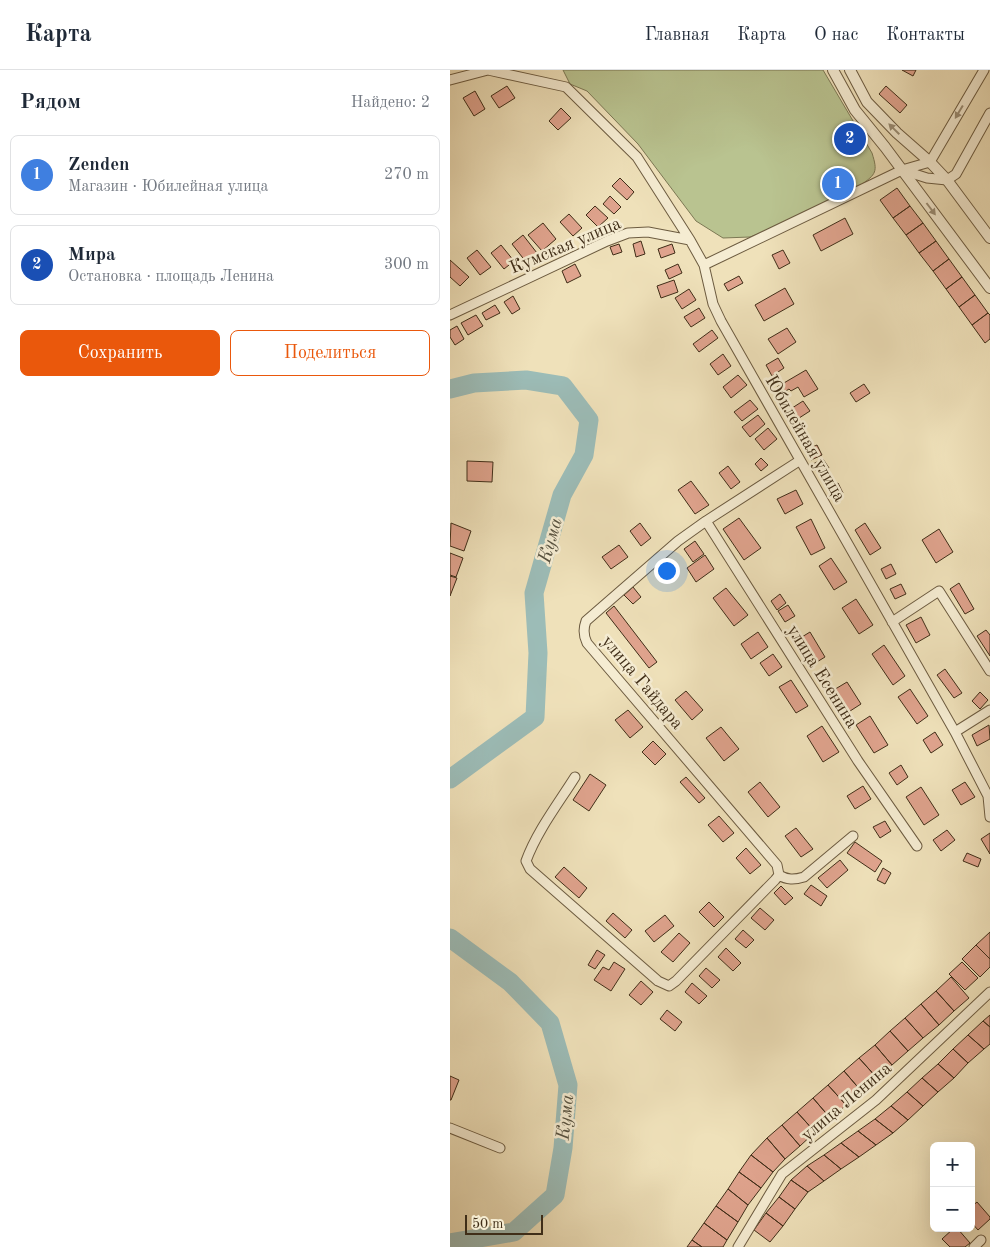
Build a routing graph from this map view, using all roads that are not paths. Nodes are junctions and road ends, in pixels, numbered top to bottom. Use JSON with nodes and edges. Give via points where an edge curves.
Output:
{"nodes":[{"id":1,"x":488,"y":70,"type":"edge"},
{"id":2,"x":833,"y":70,"type":"edge"},
{"id":3,"x":850,"y":70,"type":"edge"},
{"id":4,"x":984,"y":70,"type":"edge"},
{"id":5,"x":450,"y":80,"type":"edge"},
{"id":6,"x":989,"y":118,"type":"edge"},
{"id":7,"x":930,"y":162,"type":"junction"},
{"id":8,"x":902,"y":170,"type":"junction"},
{"id":9,"x":947,"y":180,"type":"junction"},
{"id":10,"x":990,"y":238,"type":"edge"},
{"id":11,"x":690,"y":240,"type":"junction"},
{"id":12,"x":704,"y":265,"type":"junction"},
{"id":13,"x":990,"y":288,"type":"edge"},
{"id":14,"x":450,"y":315,"type":"edge"},
{"id":15,"x":799,"y":461,"type":"junction"},
{"id":16,"x":706,"y":521,"type":"junction"},
{"id":17,"x":892,"y":622,"type":"junction"},
{"id":18,"x":990,"y":671,"type":"edge"},
{"id":19,"x":990,"y":710,"type":"edge"},
{"id":20,"x":955,"y":732,"type":"junction"},
{"id":21,"x":575,"y":777,"type":"dead end"},
{"id":22,"x":990,"y":817,"type":"edge"},
{"id":23,"x":852,"y":836,"type":"dead end"},
{"id":24,"x":917,"y":846,"type":"dead end"},
{"id":25,"x":778,"y":875,"type":"junction"},
{"id":26,"x":990,"y":992,"type":"edge"},
{"id":27,"x":450,"y":1128,"type":"edge"},
{"id":28,"x":500,"y":1148,"type":"dead end"},
{"id":29,"x":738,"y":1247,"type":"edge"}],
"edges":[{"from":1,"to":5,"type":"street"},
{"from":1,"to":11,"type":"street","via":[[566,87],[637,157]]},
{"from":2,"to":8,"type":"street","via":[[855,110]]},
{"from":7,"to":3,"type":"street","one_way":true,"via":[[867,102]]},
{"from":4,"to":7,"type":"street","one_way":true},
{"from":6,"to":9,"type":"street","via":[[956,174]]},
{"from":7,"to":8,"type":"street"},
{"from":7,"to":9,"type":"street"},
{"from":8,"to":9,"type":"street"},
{"from":8,"to":12,"type":"street"},
{"from":8,"to":13,"type":"street","one_way":true},
{"from":9,"to":10,"type":"street"},
{"from":11,"to":12,"type":"street","name":"Юбилейная улица"},
{"from":11,"to":14,"type":"street","name":"Кумская улица","via":[[648,232],[628,233]]},
{"from":12,"to":15,"type":"street","name":"Юбилейная улица","via":[[713,304],[721,322]]},
{"from":15,"to":16,"type":"street","name":"улица Гайдара"},
{"from":15,"to":17,"type":"street","name":"Юбилейная улица"},
{"from":16,"to":24,"type":"street","name":"улица Есенина","via":[[858,762]]},
{"from":16,"to":25,"type":"street","name":"улица Гайдара","via":[[586,621],[584,636],[777,865]]},
{"from":17,"to":18,"type":"street","via":[[940,591]]},
{"from":17,"to":20,"type":"street","name":"Юбилейная улица"},
{"from":19,"to":20,"type":"street"},
{"from":20,"to":22,"type":"street","name":"Юбилейная улица","via":[[988,796]]},
{"from":21,"to":25,"type":"street","via":[[526,861],[530,869],[658,982],[669,986],[676,982]]},
{"from":23,"to":25,"type":"street","via":[[804,877],[796,880]]},
{"from":26,"to":29,"type":"street","name":"улица Ленина","via":[[876,1100],[782,1174]]},
{"from":27,"to":28,"type":"street"}]}
